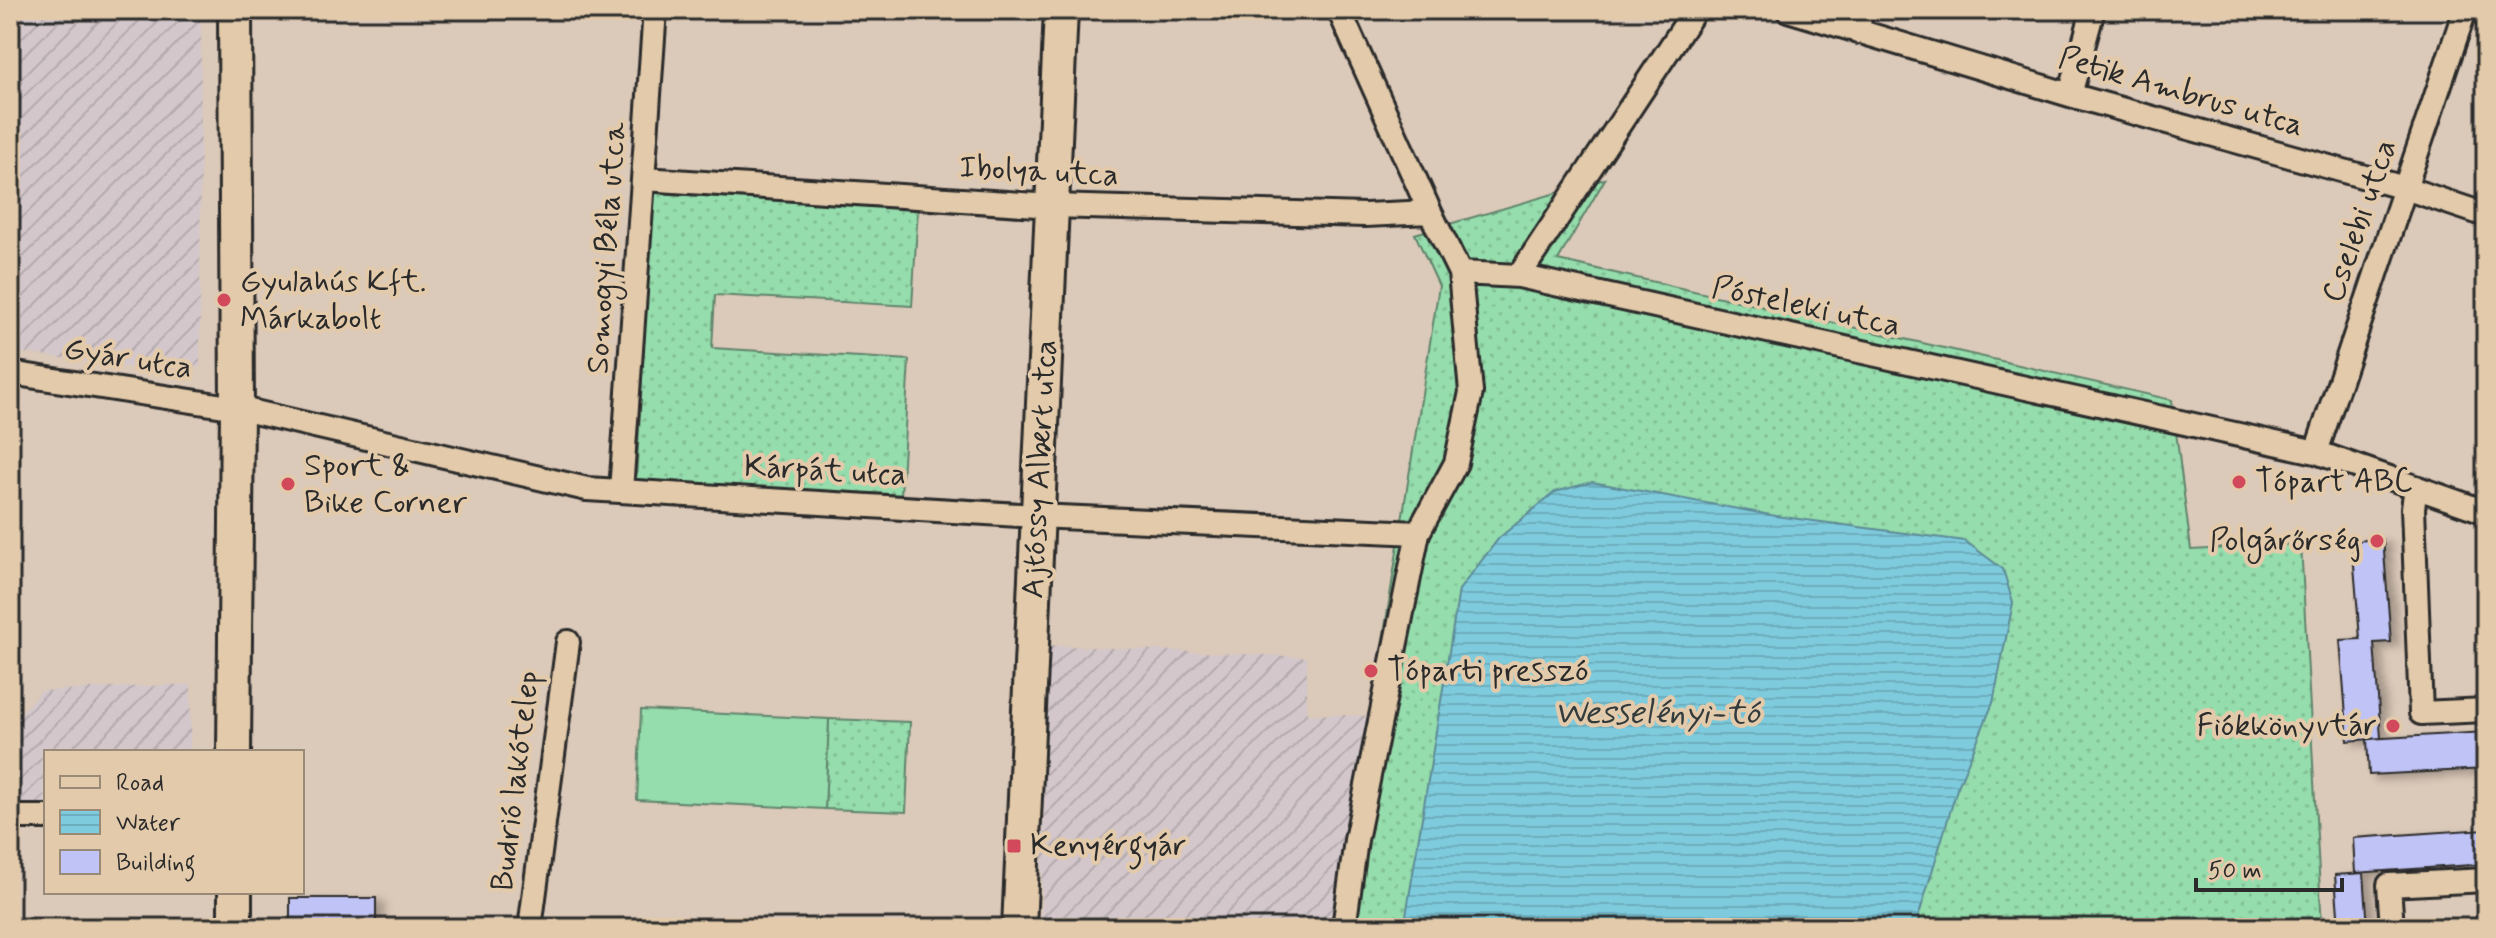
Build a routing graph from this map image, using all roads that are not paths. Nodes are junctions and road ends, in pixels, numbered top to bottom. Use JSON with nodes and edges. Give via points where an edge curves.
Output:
{"nodes":[{"id":1,"x":235,"y":10,"type":"edge"},
{"id":2,"x":655,"y":10,"type":"edge"},
{"id":3,"x":1061,"y":10,"type":"edge"},
{"id":4,"x":1339,"y":10,"type":"edge"},
{"id":5,"x":1695,"y":10,"type":"edge"},
{"id":6,"x":1788,"y":10,"type":"edge"},
{"id":7,"x":2093,"y":10,"type":"edge"},
{"id":8,"x":2465,"y":10,"type":"edge"},
{"id":9,"x":1859,"y":21,"type":"edge"},
{"id":10,"x":2070,"y":95,"type":"junction"},
{"id":11,"x":644,"y":179,"type":"junction"},
{"id":12,"x":2405,"y":188,"type":"junction"},
{"id":13,"x":1052,"y":206,"type":"junction"},
{"id":14,"x":1430,"y":212,"type":"junction"},
{"id":15,"x":2486,"y":215,"type":"edge"},
{"id":16,"x":1460,"y":273,"type":"junction"},
{"id":17,"x":1519,"y":276,"type":"junction"},
{"id":18,"x":10,"y":373,"type":"edge"},
{"id":19,"x":237,"y":408,"type":"junction"},
{"id":20,"x":2316,"y":452,"type":"junction"},
{"id":21,"x":2416,"y":487,"type":"junction"},
{"id":22,"x":621,"y":491,"type":"junction"},
{"id":23,"x":2486,"y":512,"type":"edge"},
{"id":24,"x":1037,"y":516,"type":"junction"},
{"id":25,"x":1418,"y":533,"type":"junction"},
{"id":26,"x":568,"y":642,"type":"dead end"},
{"id":27,"x":2486,"y":710,"type":"edge"},
{"id":28,"x":234,"y":750,"type":"edge"},
{"id":29,"x":10,"y":817,"type":"edge"},
{"id":30,"x":44,"y":817,"type":"edge"},
{"id":31,"x":2486,"y":880,"type":"edge"},
{"id":32,"x":235,"y":894,"type":"edge"},
{"id":33,"x":235,"y":928,"type":"edge"},
{"id":34,"x":530,"y":928,"type":"edge"},
{"id":35,"x":1019,"y":928,"type":"edge"},
{"id":36,"x":1344,"y":928,"type":"edge"},
{"id":37,"x":2392,"y":928,"type":"edge"}],
"edges":[{"from":1,"to":19,"type":"main road"},
{"from":2,"to":11,"type":"street","name":"Somogyi Béla utca"},
{"from":3,"to":13,"type":"main road","name":"Ajtóssy Albert utca"},
{"from":4,"to":14,"type":"street"},
{"from":5,"to":17,"type":"street"},
{"from":6,"to":9,"type":"street","name":"Petik Ambrus utca"},
{"from":7,"to":10,"type":"street"},
{"from":8,"to":12,"type":"street","name":"Cselebi utca"},
{"from":9,"to":10,"type":"street","name":"Petik Ambrus utca"},
{"from":10,"to":12,"type":"street","name":"Petik Ambrus utca"},
{"from":11,"to":13,"type":"street","name":"Ibolya utca"},
{"from":11,"to":22,"type":"street","name":"Somogyi Béla utca"},
{"from":12,"to":15,"type":"street","name":"Petik Ambrus utca"},
{"from":12,"to":20,"type":"street","name":"Cselebi utca"},
{"from":13,"to":14,"type":"street","name":"Ibolya utca","via":[[1365,215]]},
{"from":13,"to":24,"type":"main road","name":"Ajtóssy Albert utca"},
{"from":14,"to":16,"type":"street"},
{"from":16,"to":17,"type":"street","name":"Pósteleki utca"},
{"from":16,"to":25,"type":"street","via":[[1471,392],[1456,463]]},
{"from":17,"to":20,"type":"street","name":"Pósteleki utca"},
{"from":18,"to":19,"type":"street","name":"Gyár utca"},
{"from":19,"to":22,"type":"street","name":"Kárpát utca","via":[[587,489]]},
{"from":19,"to":28,"type":"main road"},
{"from":20,"to":21,"type":"street","name":"Pósteleki utca"},
{"from":21,"to":23,"type":"street","name":"Pósteleki utca"},
{"from":21,"to":27,"type":"street","via":[[2421,713]]},
{"from":22,"to":24,"type":"street","name":"Kárpát utca"},
{"from":24,"to":25,"type":"street","name":"Kárpát utca"},
{"from":24,"to":35,"type":"main road","name":"Ajtóssy Albert utca"},
{"from":25,"to":36,"type":"street","via":[[1356,840]]},
{"from":26,"to":34,"type":"street","name":"Budrió lakótelep"},
{"from":29,"to":30,"type":"street"},
{"from":31,"to":37,"type":"street","via":[[2389,885]]},
{"from":32,"to":33,"type":"main road"}]}
